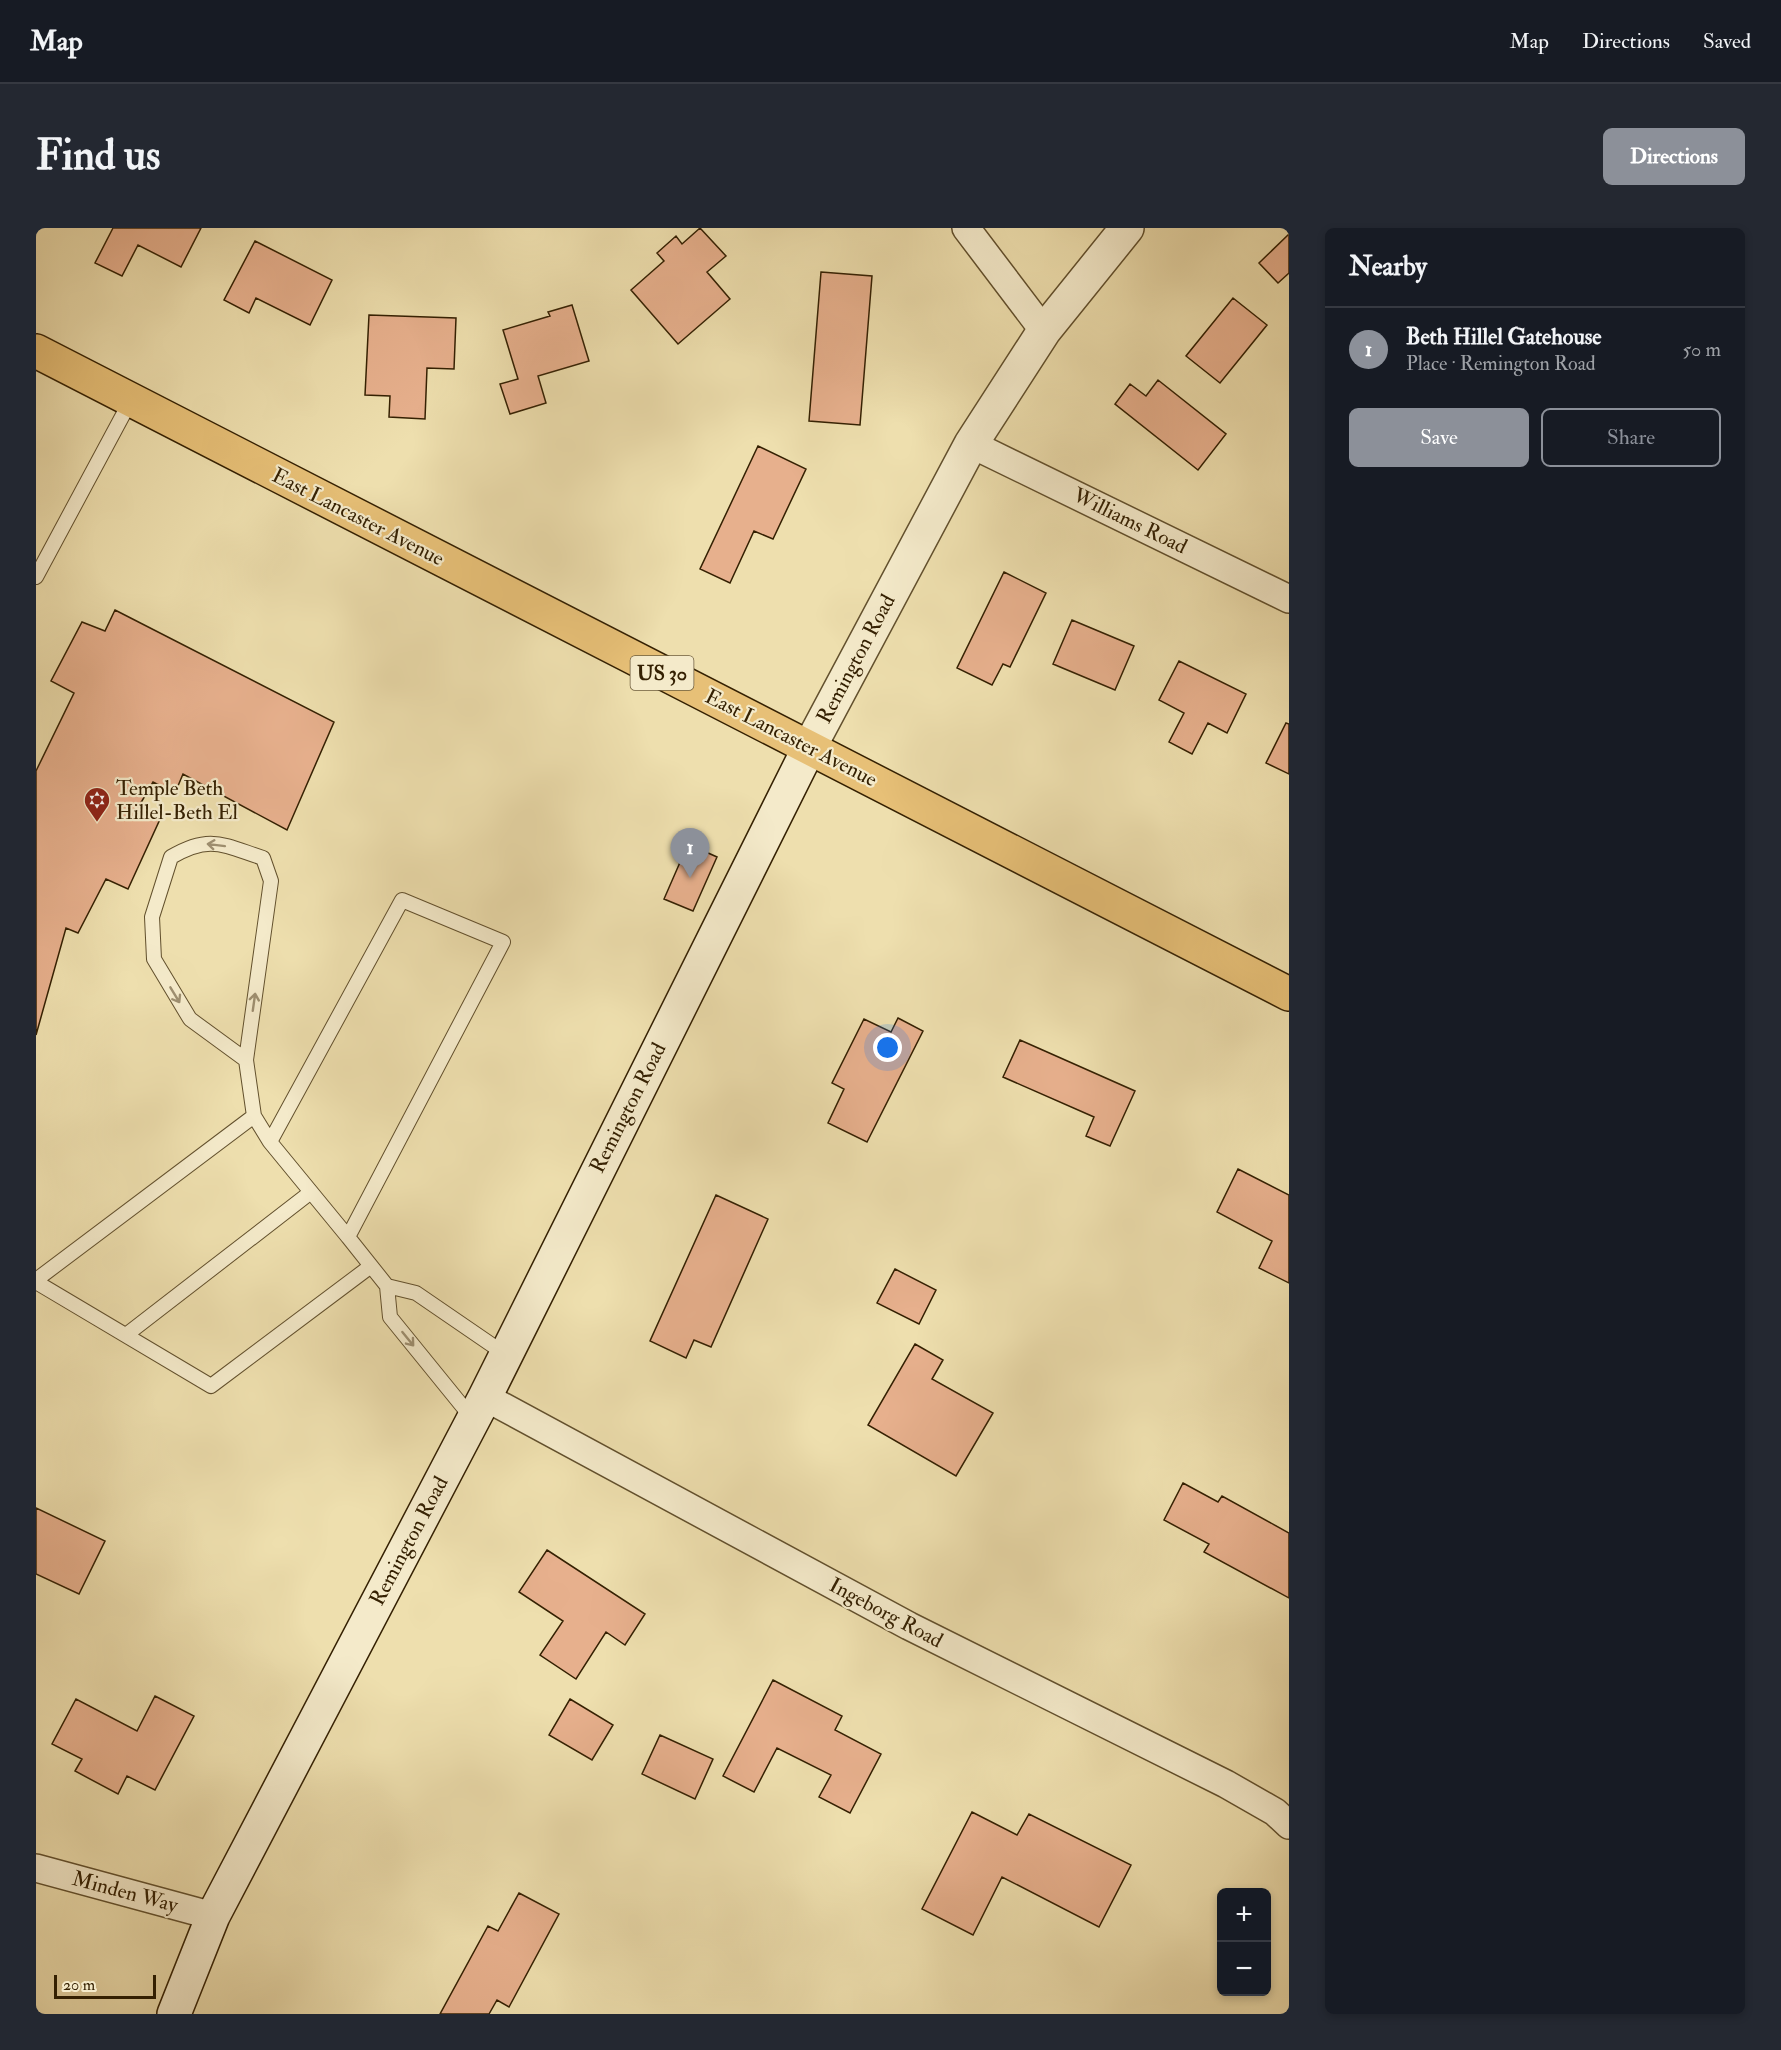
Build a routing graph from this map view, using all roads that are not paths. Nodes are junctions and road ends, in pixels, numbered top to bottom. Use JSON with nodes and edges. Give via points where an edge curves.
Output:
{"nodes":[{"id":1,"x":966,"y":228,"type":"edge"},
{"id":2,"x":1127,"y":228,"type":"edge"},
{"id":3,"x":1044,"y":331,"type":"junction"},
{"id":4,"x":36,"y":351,"type":"edge"},
{"id":5,"x":131,"y":400,"type":"junction"},
{"id":6,"x":971,"y":444,"type":"junction"},
{"id":7,"x":36,"y":577,"type":"edge"},
{"id":8,"x":1289,"y":599,"type":"edge"},
{"id":9,"x":809,"y":748,"type":"junction"},
{"id":10,"x":1289,"y":994,"type":"edge"},
{"id":11,"x":246,"y":1060,"type":"junction"},
{"id":12,"x":254,"y":1116,"type":"junction"},
{"id":13,"x":270,"y":1142,"type":"junction"},
{"id":14,"x":311,"y":1192,"type":"junction"},
{"id":15,"x":348,"y":1237,"type":"junction"},
{"id":16,"x":371,"y":1266,"type":"junction"},
{"id":17,"x":36,"y":1281,"type":"edge"},
{"id":18,"x":387,"y":1287,"type":"junction"},
{"id":19,"x":126,"y":1335,"type":"junction"},
{"id":20,"x":505,"y":1354,"type":"junction"},
{"id":21,"x":479,"y":1408,"type":"junction"},
{"id":22,"x":1289,"y":1825,"type":"edge"},
{"id":23,"x":36,"y":1868,"type":"edge"},
{"id":24,"x":213,"y":1916,"type":"junction"},
{"id":25,"x":174,"y":2014,"type":"edge"}],
"edges":[{"from":1,"to":3,"type":"street"},
{"from":2,"to":3,"type":"main road","name":"Remington Road"},
{"from":3,"to":6,"type":"main road","name":"Remington Road"},
{"from":4,"to":5,"type":"highway","name":"East Lancaster Avenue","number":"US 30"},
{"from":5,"to":7,"type":"lane"},
{"from":5,"to":9,"type":"highway","name":"East Lancaster Avenue","number":"US 30"},
{"from":6,"to":8,"type":"street","name":"Williams Road"},
{"from":6,"to":9,"type":"main road","name":"Remington Road"},
{"from":9,"to":10,"type":"highway","name":"East Lancaster Avenue","number":"US 30"},
{"from":9,"to":20,"type":"main road","name":"Remington Road"},
{"from":11,"to":11,"type":"lane","one_way":true,"via":[[271,881],[263,858],[214,842],[190,846],[171,857],[152,917],[154,959],[190,1019]]},
{"from":11,"to":12,"type":"lane"},
{"from":12,"to":13,"type":"lane"},
{"from":12,"to":17,"type":"lane"},
{"from":13,"to":14,"type":"lane"},
{"from":13,"to":15,"type":"lane","via":[[402,900],[503,942]]},
{"from":14,"to":15,"type":"lane"},
{"from":14,"to":19,"type":"lane"},
{"from":15,"to":16,"type":"lane"},
{"from":16,"to":18,"type":"lane"},
{"from":16,"to":19,"type":"lane","via":[[211,1386]]},
{"from":17,"to":19,"type":"lane"},
{"from":18,"to":20,"type":"lane","via":[[416,1293]]},
{"from":18,"to":21,"type":"lane","one_way":true,"via":[[390,1317]]},
{"from":20,"to":21,"type":"main road","name":"Remington Road"},
{"from":21,"to":22,"type":"street","name":"Ingeborg Road","via":[[1226,1784],[1275,1812]]},
{"from":21,"to":24,"type":"main road","name":"Remington Road"},
{"from":23,"to":24,"type":"street","name":"Minden Way"},
{"from":24,"to":25,"type":"main road","name":"Remington Road"}]}
